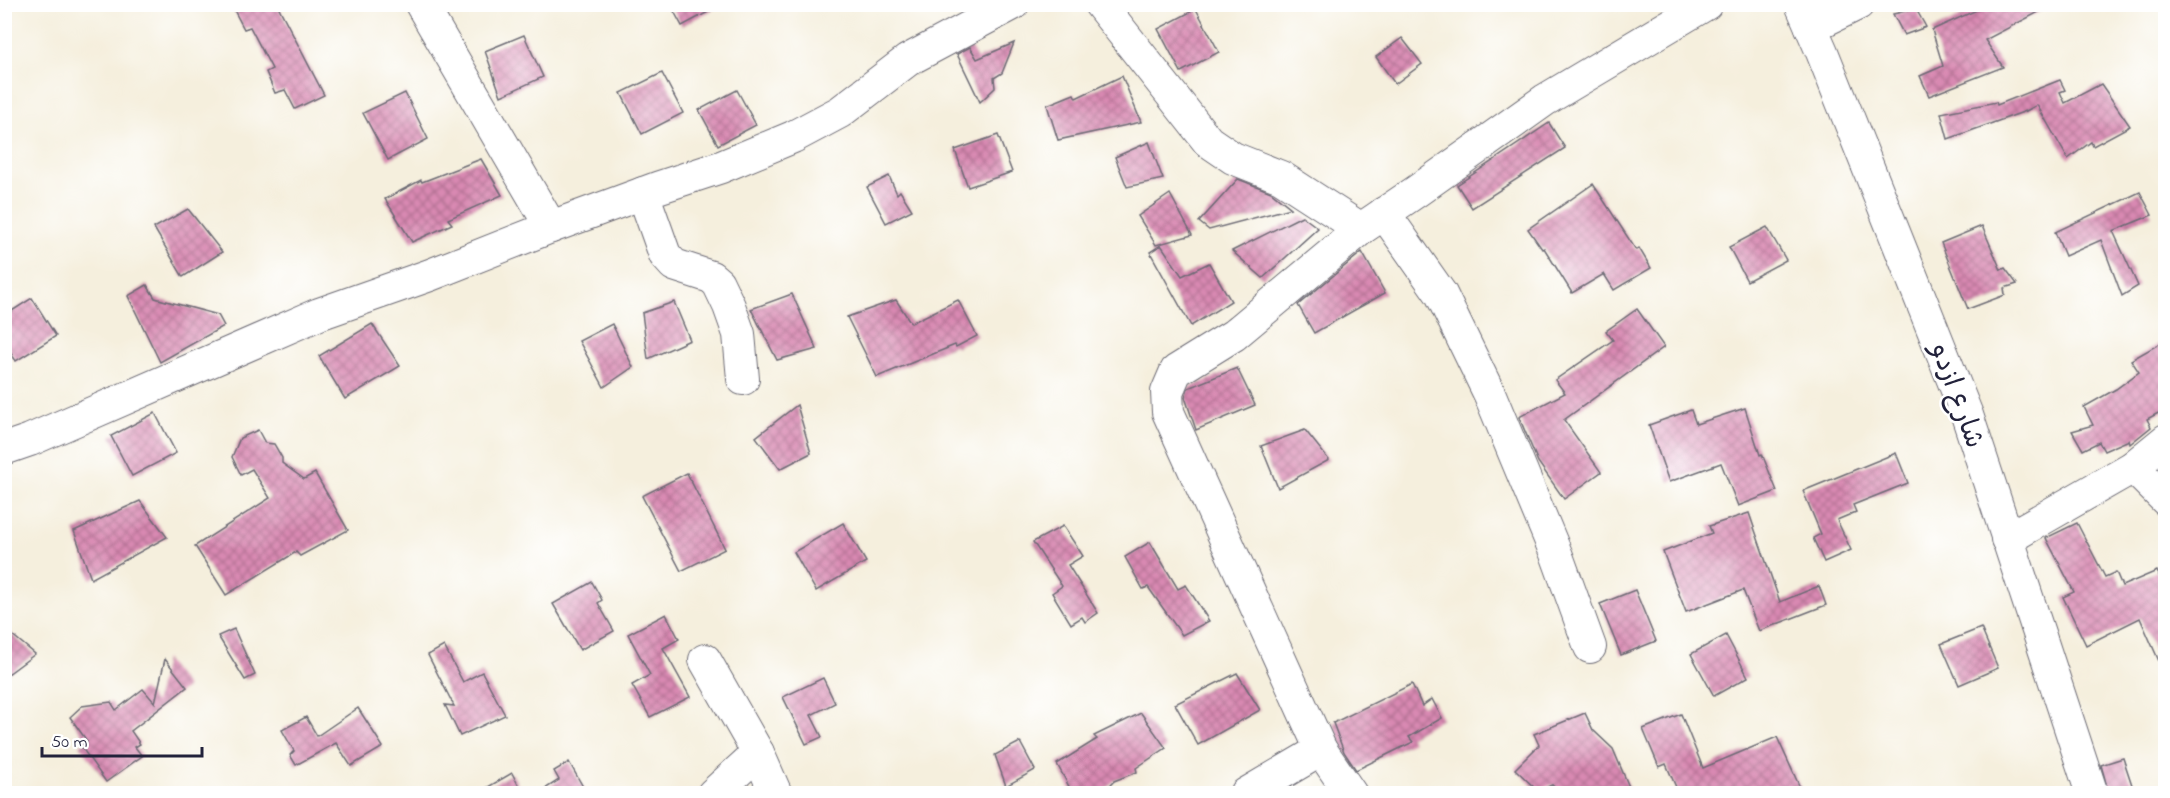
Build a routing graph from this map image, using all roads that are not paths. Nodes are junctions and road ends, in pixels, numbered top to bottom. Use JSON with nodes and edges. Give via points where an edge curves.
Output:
{"nodes":[{"id":1,"x":421,"y":4,"type":"edge"},
{"id":2,"x":1013,"y":4,"type":"edge"},
{"id":3,"x":1100,"y":4,"type":"edge"},
{"id":4,"x":1706,"y":4,"type":"edge"},
{"id":5,"x":1858,"y":4,"type":"edge"},
{"id":6,"x":1806,"y":16,"type":"edge"},
{"id":7,"x":644,"y":193,"type":"junction"},
{"id":8,"x":1373,"y":221,"type":"junction"},
{"id":9,"x":551,"y":227,"type":"junction"},
{"id":10,"x":743,"y":379,"type":"dead end"},
{"id":11,"x":2166,"y":440,"type":"edge"},
{"id":12,"x":4,"y":449,"type":"edge"},
{"id":13,"x":2133,"y":467,"type":"junction"},
{"id":14,"x":2166,"y":500,"type":"edge"},
{"id":15,"x":2007,"y":538,"type":"junction"},
{"id":16,"x":1590,"y":647,"type":"dead end"},
{"id":17,"x":705,"y":660,"type":"dead end"},
{"id":18,"x":1321,"y":750,"type":"junction"},
{"id":19,"x":758,"y":753,"type":"junction"},
{"id":20,"x":2085,"y":790,"type":"edge"},
{"id":21,"x":714,"y":794,"type":"edge"},
{"id":22,"x":776,"y":794,"type":"edge"},
{"id":23,"x":1246,"y":794,"type":"edge"},
{"id":24,"x":1351,"y":794,"type":"edge"}],
"edges":[{"from":1,"to":9,"type":"street"},
{"from":2,"to":7,"type":"street","via":[[908,60],[840,112],[794,137]]},
{"from":3,"to":8,"type":"street","via":[[1208,141],[1233,158]]},
{"from":4,"to":8,"type":"street","via":[[1545,100]]},
{"from":5,"to":6,"type":"street"},
{"from":6,"to":15,"type":"street","name":"شارع ازدو","via":[[1967,415]]},
{"from":7,"to":9,"type":"street"},
{"from":7,"to":10,"type":"street","via":[[665,255],[674,265],[718,283],[739,334]]},
{"from":8,"to":16,"type":"street","via":[[1441,294],[1490,396],[1557,556]]},
{"from":8,"to":18,"type":"street","via":[[1234,336],[1176,371],[1167,392],[1168,412]]},
{"from":9,"to":12,"type":"street","via":[[319,314]]},
{"from":11,"to":13,"type":"street"},
{"from":13,"to":14,"type":"street"},
{"from":13,"to":15,"type":"street"},
{"from":15,"to":20,"type":"street","name":"شارع ازدو"},
{"from":17,"to":19,"type":"street"},
{"from":18,"to":23,"type":"street"},
{"from":18,"to":24,"type":"street"},
{"from":19,"to":21,"type":"street"},
{"from":19,"to":22,"type":"street"}]}
